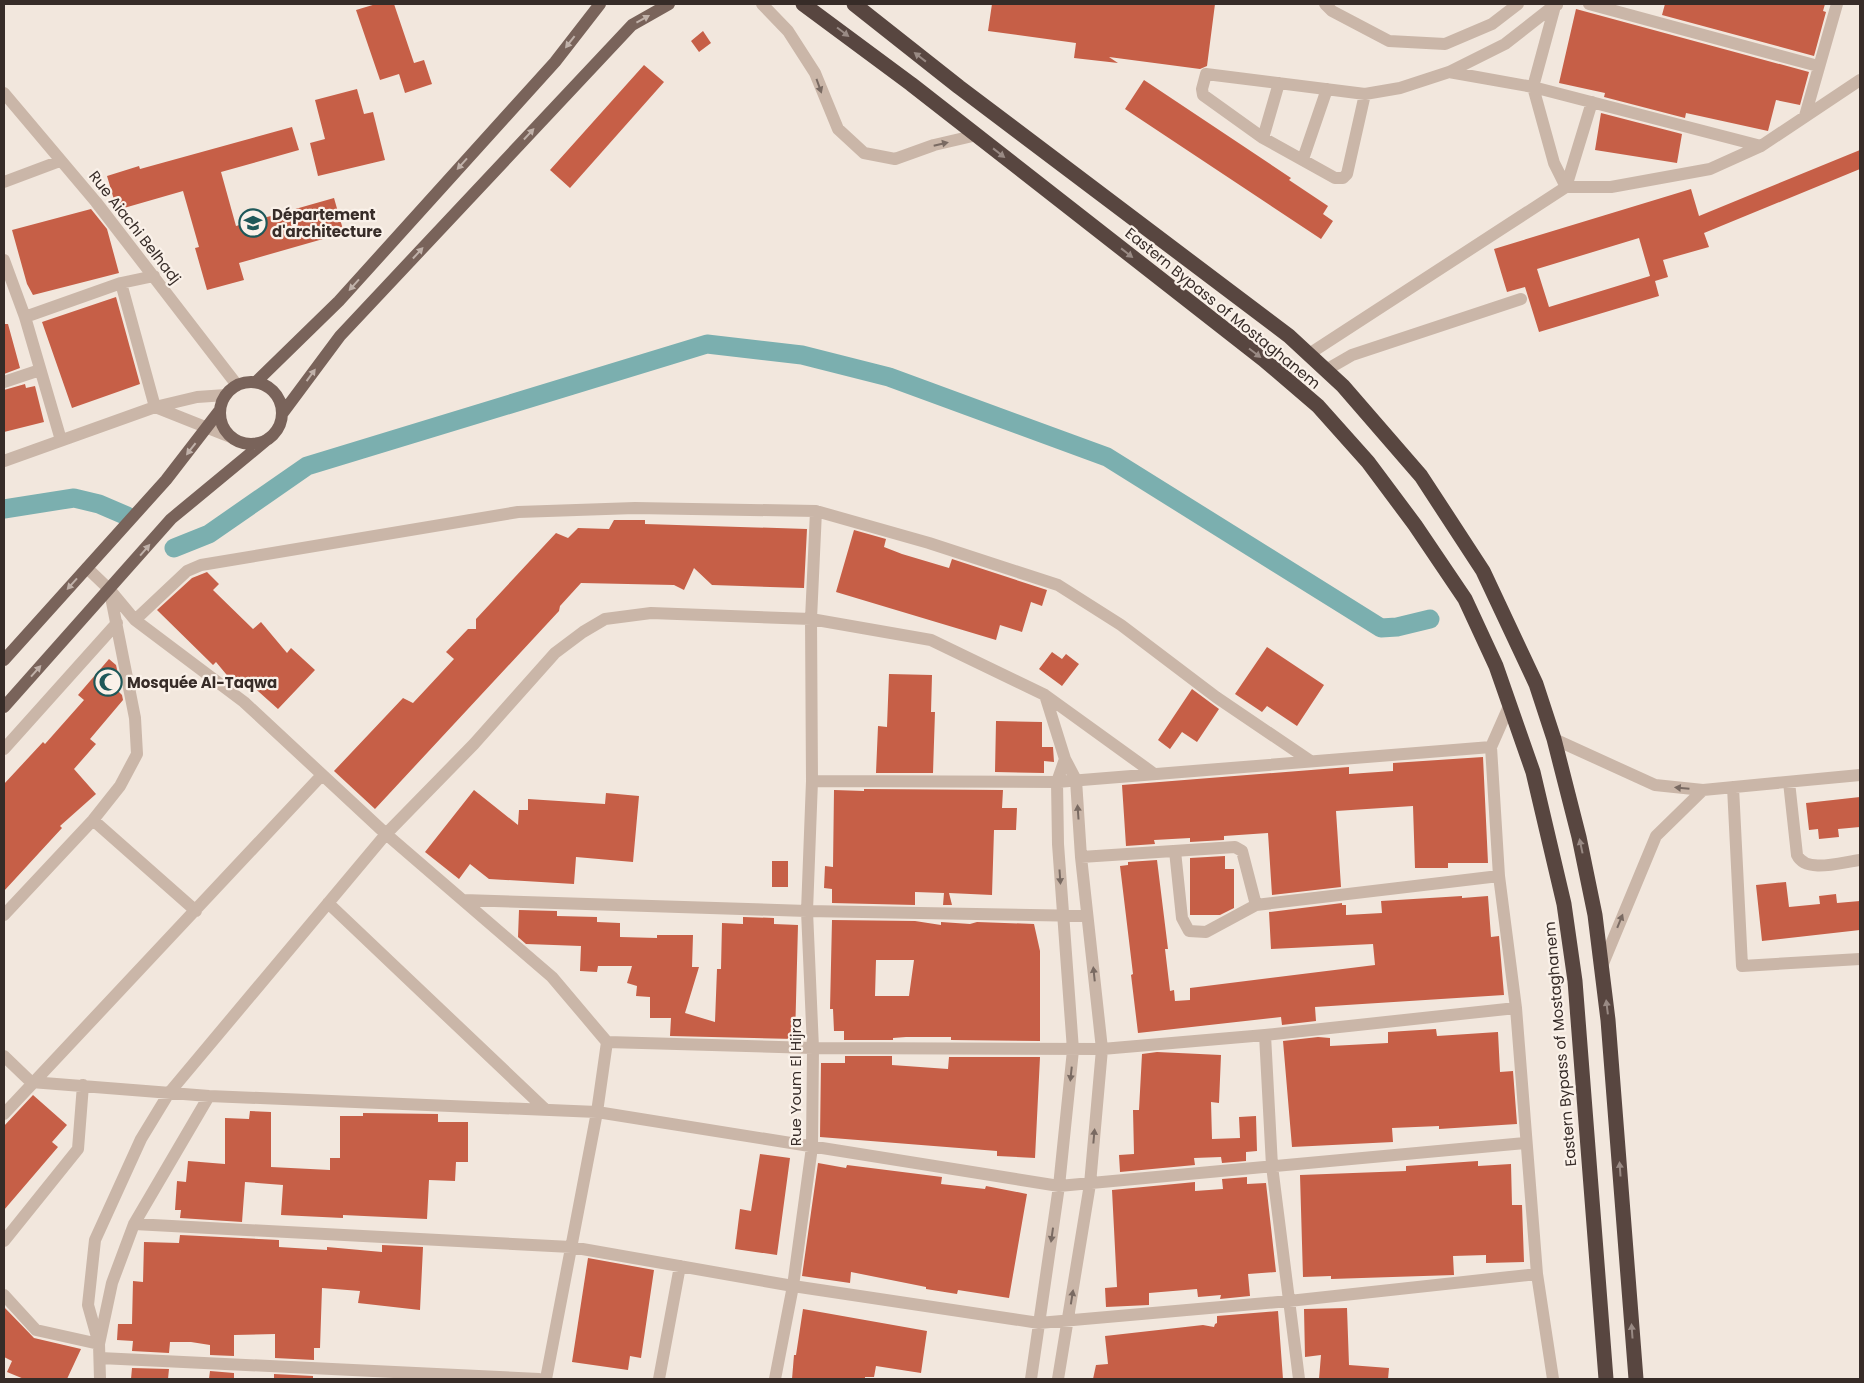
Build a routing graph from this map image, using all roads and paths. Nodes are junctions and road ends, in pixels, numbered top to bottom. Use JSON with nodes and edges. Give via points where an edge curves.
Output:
{"nodes":[{"id":1,"x":600,"y":4,"type":"edge"},
{"id":2,"x":669,"y":4,"type":"edge"},
{"id":3,"x":762,"y":4,"type":"edge"},
{"id":4,"x":803,"y":4,"type":"edge"},
{"id":5,"x":854,"y":4,"type":"edge"},
{"id":6,"x":1325,"y":4,"type":"edge"},
{"id":7,"x":1518,"y":4,"type":"edge"},
{"id":8,"x":1558,"y":4,"type":"edge"},
{"id":9,"x":1589,"y":4,"type":"edge"},
{"id":10,"x":1836,"y":4,"type":"edge"},
{"id":11,"x":1818,"y":66,"type":"junction"},
{"id":12,"x":1449,"y":72,"type":"junction"},
{"id":13,"x":1860,"y":80,"type":"edge"},
{"id":14,"x":1279,"y":83,"type":"junction"},
{"id":15,"x":1533,"y":87,"type":"junction"},
{"id":16,"x":1327,"y":89,"type":"junction"},
{"id":17,"x":4,"y":93,"type":"edge"},
{"id":18,"x":1365,"y":94,"type":"junction"},
{"id":19,"x":1592,"y":102,"type":"junction"},
{"id":20,"x":1805,"y":116,"type":"junction"},
{"id":21,"x":977,"y":136,"type":"junction"},
{"id":22,"x":1263,"y":138,"type":"junction"},
{"id":23,"x":1761,"y":146,"type":"junction"},
{"id":24,"x":1303,"y":159,"type":"junction"},
{"id":25,"x":60,"y":161,"type":"junction"},
{"id":26,"x":4,"y":182,"type":"edge"},
{"id":27,"x":1566,"y":187,"type":"junction"},
{"id":28,"x":4,"y":260,"type":"edge"},
{"id":29,"x":154,"y":276,"type":"junction"},
{"id":30,"x":121,"y":283,"type":"junction"},
{"id":31,"x":7,"y":284,"type":"edge"},
{"id":32,"x":1521,"y":299,"type":"dead end"},
{"id":33,"x":25,"y":317,"type":"junction"},
{"id":34,"x":1339,"y":335,"type":"junction"},
{"id":35,"x":1309,"y":354,"type":"junction"},
{"id":36,"x":1352,"y":355,"type":"junction"},
{"id":37,"x":40,"y":370,"type":"junction"},
{"id":38,"x":1326,"y":370,"type":"junction"},
{"id":39,"x":4,"y":382,"type":"edge"},
{"id":40,"x":256,"y":382,"type":"junction"},
{"id":41,"x":237,"y":385,"type":"junction"},
{"id":42,"x":226,"y":396,"type":"junction"},
{"id":43,"x":155,"y":407,"type":"junction"},
{"id":44,"x":220,"y":410,"type":"junction"},
{"id":45,"x":282,"y":414,"type":"junction"},
{"id":46,"x":207,"y":428,"type":"junction"},
{"id":47,"x":233,"y":438,"type":"junction"},
{"id":48,"x":270,"y":438,"type":"junction"},
{"id":49,"x":62,"y":440,"type":"junction"},
{"id":50,"x":4,"y":462,"type":"edge"},
{"id":51,"x":816,"y":511,"type":"junction"},
{"id":52,"x":87,"y":568,"type":"junction"},
{"id":53,"x":110,"y":590,"type":"junction"},
{"id":54,"x":811,"y":619,"type":"junction"},
{"id":55,"x":135,"y":620,"type":"junction"},
{"id":56,"x":117,"y":623,"type":"junction"},
{"id":57,"x":4,"y":660,"type":"edge"},
{"id":58,"x":1045,"y":695,"type":"junction"},
{"id":59,"x":1510,"y":704,"type":"junction"},
{"id":60,"x":4,"y":707,"type":"edge"},
{"id":61,"x":1554,"y":739,"type":"junction"},
{"id":62,"x":1490,"y":747,"type":"junction"},
{"id":63,"x":4,"y":749,"type":"edge"},
{"id":64,"x":1065,"y":760,"type":"junction"},
{"id":65,"x":1309,"y":760,"type":"junction"},
{"id":66,"x":1153,"y":773,"type":"junction"},
{"id":67,"x":321,"y":776,"type":"junction"},
{"id":68,"x":1860,"y":776,"type":"edge"},
{"id":69,"x":1076,"y":780,"type":"junction"},
{"id":70,"x":812,"y":781,"type":"junction"},
{"id":71,"x":1057,"y":782,"type":"junction"},
{"id":72,"x":1790,"y":782,"type":"junction"},
{"id":73,"x":1733,"y":787,"type":"junction"},
{"id":74,"x":1703,"y":790,"type":"junction"},
{"id":75,"x":93,"y":820,"type":"junction"},
{"id":76,"x":386,"y":834,"type":"junction"},
{"id":77,"x":1175,"y":851,"type":"junction"},
{"id":78,"x":1081,"y":857,"type":"junction"},
{"id":79,"x":1860,"y":860,"type":"edge"},
{"id":80,"x":1499,"y":876,"type":"junction"},
{"id":81,"x":463,"y":900,"type":"junction"},
{"id":82,"x":328,"y":904,"type":"junction"},
{"id":83,"x":1256,"y":905,"type":"junction"},
{"id":84,"x":196,"y":911,"type":"junction"},
{"id":85,"x":807,"y":911,"type":"junction"},
{"id":86,"x":4,"y":915,"type":"edge"},
{"id":87,"x":1063,"y":916,"type":"junction"},
{"id":88,"x":1088,"y":916,"type":"junction"},
{"id":89,"x":1860,"y":959,"type":"edge"},
{"id":90,"x":1602,"y":966,"type":"junction"},
{"id":91,"x":1516,"y":1008,"type":"junction"},
{"id":92,"x":1265,"y":1036,"type":"junction"},
{"id":93,"x":607,"y":1042,"type":"junction"},
{"id":94,"x":813,"y":1048,"type":"junction"},
{"id":95,"x":1102,"y":1049,"type":"junction"},
{"id":96,"x":1074,"y":1050,"type":"junction"},
{"id":97,"x":4,"y":1056,"type":"edge"},
{"id":98,"x":31,"y":1082,"type":"junction"},
{"id":99,"x":83,"y":1086,"type":"junction"},
{"id":100,"x":168,"y":1093,"type":"junction"},
{"id":101,"x":209,"y":1096,"type":"junction"},
{"id":102,"x":546,"y":1110,"type":"junction"},
{"id":103,"x":597,"y":1112,"type":"junction"},
{"id":104,"x":4,"y":1114,"type":"edge"},
{"id":105,"x":1525,"y":1143,"type":"junction"},
{"id":106,"x":812,"y":1147,"type":"junction"},
{"id":107,"x":1272,"y":1166,"type":"junction"},
{"id":108,"x":1090,"y":1184,"type":"junction"},
{"id":109,"x":1059,"y":1186,"type":"junction"},
{"id":110,"x":134,"y":1224,"type":"junction"},
{"id":111,"x":4,"y":1242,"type":"edge"},
{"id":112,"x":571,"y":1247,"type":"junction"},
{"id":113,"x":680,"y":1266,"type":"junction"},
{"id":114,"x":1537,"y":1274,"type":"junction"},
{"id":115,"x":793,"y":1286,"type":"junction"},
{"id":116,"x":4,"y":1295,"type":"edge"},
{"id":117,"x":1289,"y":1301,"type":"junction"},
{"id":118,"x":1068,"y":1321,"type":"junction"},
{"id":119,"x":1039,"y":1323,"type":"junction"},
{"id":120,"x":99,"y":1344,"type":"junction"},
{"id":121,"x":100,"y":1358,"type":"junction"},
{"id":122,"x":100,"y":1379,"type":"edge"},
{"id":123,"x":539,"y":1379,"type":"edge"},
{"id":124,"x":546,"y":1379,"type":"edge"},
{"id":125,"x":659,"y":1379,"type":"edge"},
{"id":126,"x":774,"y":1379,"type":"edge"},
{"id":127,"x":1031,"y":1379,"type":"edge"},
{"id":128,"x":1058,"y":1379,"type":"edge"},
{"id":129,"x":1298,"y":1379,"type":"edge"},
{"id":130,"x":1553,"y":1379,"type":"edge"},
{"id":131,"x":1606,"y":1379,"type":"edge"},
{"id":132,"x":1636,"y":1379,"type":"edge"}],
"edges":[{"from":1,"to":40,"type":"main road","one_way":true,"via":[[555,62],[339,302]]},
{"from":45,"to":2,"type":"main road","one_way":true,"via":[[340,336],[632,25]]},
{"from":3,"to":21,"type":"street","one_way":true,"via":[[788,31],[815,73],[838,129],[864,153],[895,159],[934,145]]},
{"from":4,"to":21,"type":"highway","name":"Eastern Bypass of Mostaghanem","one_way":true},
{"from":35,"to":5,"type":"highway","name":"Eastern Bypass of Mostaghanem","one_way":true},
{"from":6,"to":7,"type":"street","via":[[1332,11],[1389,41],[1445,44],[1492,24]]},
{"from":8,"to":12,"type":"street","via":[[1505,44]]},
{"from":8,"to":15,"type":"street"},
{"from":9,"to":11,"type":"street"},
{"from":10,"to":11,"type":"street"},
{"from":11,"to":20,"type":"street"},
{"from":12,"to":15,"type":"street"},
{"from":12,"to":18,"type":"street","via":[[1400,88]]},
{"from":13,"to":20,"type":"street"},
{"from":14,"to":16,"type":"street"},
{"from":14,"to":22,"type":"street"},
{"from":14,"to":22,"type":"street","via":[[1206,74],[1203,95]]},
{"from":15,"to":19,"type":"street"},
{"from":15,"to":27,"type":"street","via":[[1554,163]]},
{"from":16,"to":18,"type":"street"},
{"from":16,"to":24,"type":"street"},
{"from":17,"to":25,"type":"street","name":"Rue Aiachi Belhadj"},
{"from":18,"to":24,"type":"street","via":[[1347,174],[1343,178],[1335,178]]},
{"from":19,"to":23,"type":"street"},
{"from":19,"to":27,"type":"street"},
{"from":20,"to":23,"type":"street"},
{"from":21,"to":59,"type":"highway","name":"Eastern Bypass of Mostaghanem","one_way":true,"via":[[1263,359],[1318,406],[1368,462],[1465,599]]},
{"from":22,"to":24,"type":"street"},
{"from":23,"to":27,"type":"street","via":[[1710,169],[1611,187]]},
{"from":25,"to":26,"type":"street"},
{"from":25,"to":29,"type":"street","name":"Rue Aiachi Belhadj"},
{"from":27,"to":34,"type":"street"},
{"from":28,"to":31,"type":"street"},
{"from":29,"to":30,"type":"street"},
{"from":29,"to":41,"type":"street","name":"Rue Aiachi Belhadj"},
{"from":30,"to":33,"type":"street"},
{"from":30,"to":43,"type":"street"},
{"from":31,"to":33,"type":"street"},
{"from":32,"to":36,"type":"street"},
{"from":33,"to":37,"type":"street"},
{"from":34,"to":35,"type":"street"},
{"from":34,"to":36,"type":"street"},
{"from":35,"to":38,"type":"highway","name":"Eastern Bypass of Mostaghanem"},
{"from":36,"to":38,"type":"street"},
{"from":37,"to":39,"type":"street"},
{"from":37,"to":49,"type":"street"},
{"from":38,"to":61,"type":"highway","name":"Eastern Bypass of Mostaghanem","via":[[1421,476],[1483,570],[1536,684]]},
{"from":40,"to":41,"type":"main road"},
{"from":40,"to":45,"type":"main road","via":[[272,390],[282,405]]},
{"from":41,"to":42,"type":"main road"},
{"from":42,"to":43,"type":"street","via":[[198,397]]},
{"from":42,"to":44,"type":"main road"},
{"from":43,"to":46,"type":"street"},
{"from":43,"to":49,"type":"street"},
{"from":44,"to":46,"type":"main road"},
{"from":44,"to":47,"type":"main road","via":[[223,426]]},
{"from":45,"to":48,"type":"main road","via":[[276,432]]},
{"from":46,"to":47,"type":"street"},
{"from":46,"to":52,"type":"main road","one_way":true,"via":[[166,480]]},
{"from":47,"to":48,"type":"main road","via":[[251,444]]},
{"from":53,"to":48,"type":"main road","one_way":true,"via":[[172,519]]},
{"from":49,"to":50,"type":"street"},
{"from":51,"to":54,"type":"street","name":"Rue Youm El Hijra"},
{"from":51,"to":55,"type":"street","via":[[635,508],[518,512],[201,565],[187,571]]},
{"from":51,"to":65,"type":"street","via":[[929,542],[1058,585],[1122,625],[1216,697]]},
{"from":52,"to":53,"type":"street"},
{"from":52,"to":57,"type":"main road","one_way":true},
{"from":53,"to":55,"type":"street"},
{"from":53,"to":56,"type":"street"},
{"from":60,"to":53,"type":"main road","one_way":true},
{"from":54,"to":58,"type":"street","via":[[931,640]]},
{"from":54,"to":70,"type":"street","name":"Rue Youm El Hijra"},
{"from":54,"to":76,"type":"street","via":[[651,613],[606,619],[555,653],[474,744]]},
{"from":55,"to":67,"type":"street","via":[[244,702]]},
{"from":56,"to":63,"type":"street"},
{"from":56,"to":75,"type":"street","via":[[136,718],[137,754],[120,786]]},
{"from":58,"to":64,"type":"street"},
{"from":58,"to":66,"type":"street"},
{"from":59,"to":62,"type":"street"},
{"from":59,"to":131,"type":"highway","name":"Eastern Bypass of Mostaghanem","via":[[1543,807],[1566,914],[1575,981]]},
{"from":74,"to":61,"type":"street","one_way":true,"via":[[1655,785]]},
{"from":90,"to":61,"type":"highway","name":"Eastern Bypass of Mostaghanem","one_way":true,"via":[[1579,837]]},
{"from":62,"to":65,"type":"street"},
{"from":62,"to":80,"type":"street"},
{"from":64,"to":69,"type":"street"},
{"from":64,"to":71,"type":"street"},
{"from":65,"to":66,"type":"street"},
{"from":66,"to":69,"type":"street"},
{"from":67,"to":76,"type":"street"},
{"from":67,"to":84,"type":"street"},
{"from":68,"to":72,"type":"street"},
{"from":69,"to":71,"type":"street"},
{"from":78,"to":69,"type":"street","one_way":true},
{"from":70,"to":71,"type":"street"},
{"from":70,"to":85,"type":"street","name":"Rue Youm El Hijra"},
{"from":71,"to":87,"type":"street","one_way":true},
{"from":72,"to":73,"type":"street"},
{"from":72,"to":79,"type":"street","via":[[1800,862],[1809,866]]},
{"from":73,"to":74,"type":"street"},
{"from":73,"to":89,"type":"street","via":[[1742,966]]},
{"from":90,"to":74,"type":"street","one_way":true,"via":[[1656,836]]},
{"from":75,"to":84,"type":"street"},
{"from":75,"to":86,"type":"street"},
{"from":76,"to":81,"type":"street"},
{"from":76,"to":82,"type":"street"},
{"from":77,"to":78,"type":"street"},
{"from":77,"to":83,"type":"street","via":[[1235,848],[1242,851]]},
{"from":77,"to":83,"type":"street","via":[[1182,918],[1189,931],[1206,932]]},
{"from":78,"to":88,"type":"street"},
{"from":80,"to":83,"type":"street"},
{"from":80,"to":91,"type":"street"},
{"from":81,"to":85,"type":"street"},
{"from":81,"to":93,"type":"street","via":[[552,977]]},
{"from":82,"to":100,"type":"street"},
{"from":82,"to":102,"type":"street"},
{"from":84,"to":98,"type":"street"},
{"from":85,"to":87,"type":"street"},
{"from":85,"to":94,"type":"street","name":"Rue Youm El Hijra"},
{"from":87,"to":88,"type":"street"},
{"from":87,"to":96,"type":"street"},
{"from":95,"to":88,"type":"street","one_way":true},
{"from":132,"to":90,"type":"highway","name":"Eastern Bypass of Mostaghanem","one_way":true},
{"from":91,"to":92,"type":"street"},
{"from":91,"to":105,"type":"street"},
{"from":92,"to":95,"type":"street"},
{"from":92,"to":107,"type":"street"},
{"from":93,"to":94,"type":"street"},
{"from":93,"to":103,"type":"street"},
{"from":94,"to":96,"type":"street"},
{"from":94,"to":106,"type":"street","name":"Rue Youm El Hijra"},
{"from":95,"to":96,"type":"street"},
{"from":108,"to":95,"type":"street","one_way":true},
{"from":96,"to":109,"type":"street","one_way":true},
{"from":97,"to":98,"type":"street"},
{"from":98,"to":99,"type":"street"},
{"from":98,"to":104,"type":"street"},
{"from":99,"to":100,"type":"street"},
{"from":99,"to":111,"type":"street","via":[[78,1149]]},
{"from":100,"to":101,"type":"street"},
{"from":100,"to":120,"type":"street","via":[[141,1139],[95,1240],[88,1304]]},
{"from":101,"to":102,"type":"street"},
{"from":101,"to":110,"type":"street"},
{"from":102,"to":103,"type":"street"},
{"from":103,"to":106,"type":"street"},
{"from":103,"to":112,"type":"street"},
{"from":105,"to":107,"type":"street"},
{"from":105,"to":114,"type":"street"},
{"from":106,"to":109,"type":"street"},
{"from":106,"to":115,"type":"street","name":"Rue Youm El Hijra"},
{"from":107,"to":108,"type":"street"},
{"from":107,"to":117,"type":"street"},
{"from":108,"to":109,"type":"street"},
{"from":118,"to":108,"type":"street","one_way":true},
{"from":109,"to":119,"type":"street","one_way":true},
{"from":110,"to":112,"type":"street"},
{"from":110,"to":120,"type":"street","via":[[112,1283]]},
{"from":112,"to":113,"type":"street"},
{"from":112,"to":124,"type":"street"},
{"from":113,"to":115,"type":"street"},
{"from":113,"to":125,"type":"street"},
{"from":114,"to":117,"type":"street"},
{"from":114,"to":130,"type":"street"},
{"from":115,"to":119,"type":"street"},
{"from":115,"to":126,"type":"street","name":"Rue Youm El Hijra"},
{"from":116,"to":120,"type":"street","via":[[36,1330]]},
{"from":117,"to":118,"type":"street"},
{"from":117,"to":129,"type":"street"},
{"from":118,"to":119,"type":"street"},
{"from":118,"to":128,"type":"street"},
{"from":119,"to":127,"type":"street"},
{"from":120,"to":121,"type":"street"},
{"from":121,"to":122,"type":"street"},
{"from":121,"to":123,"type":"street"}]}
